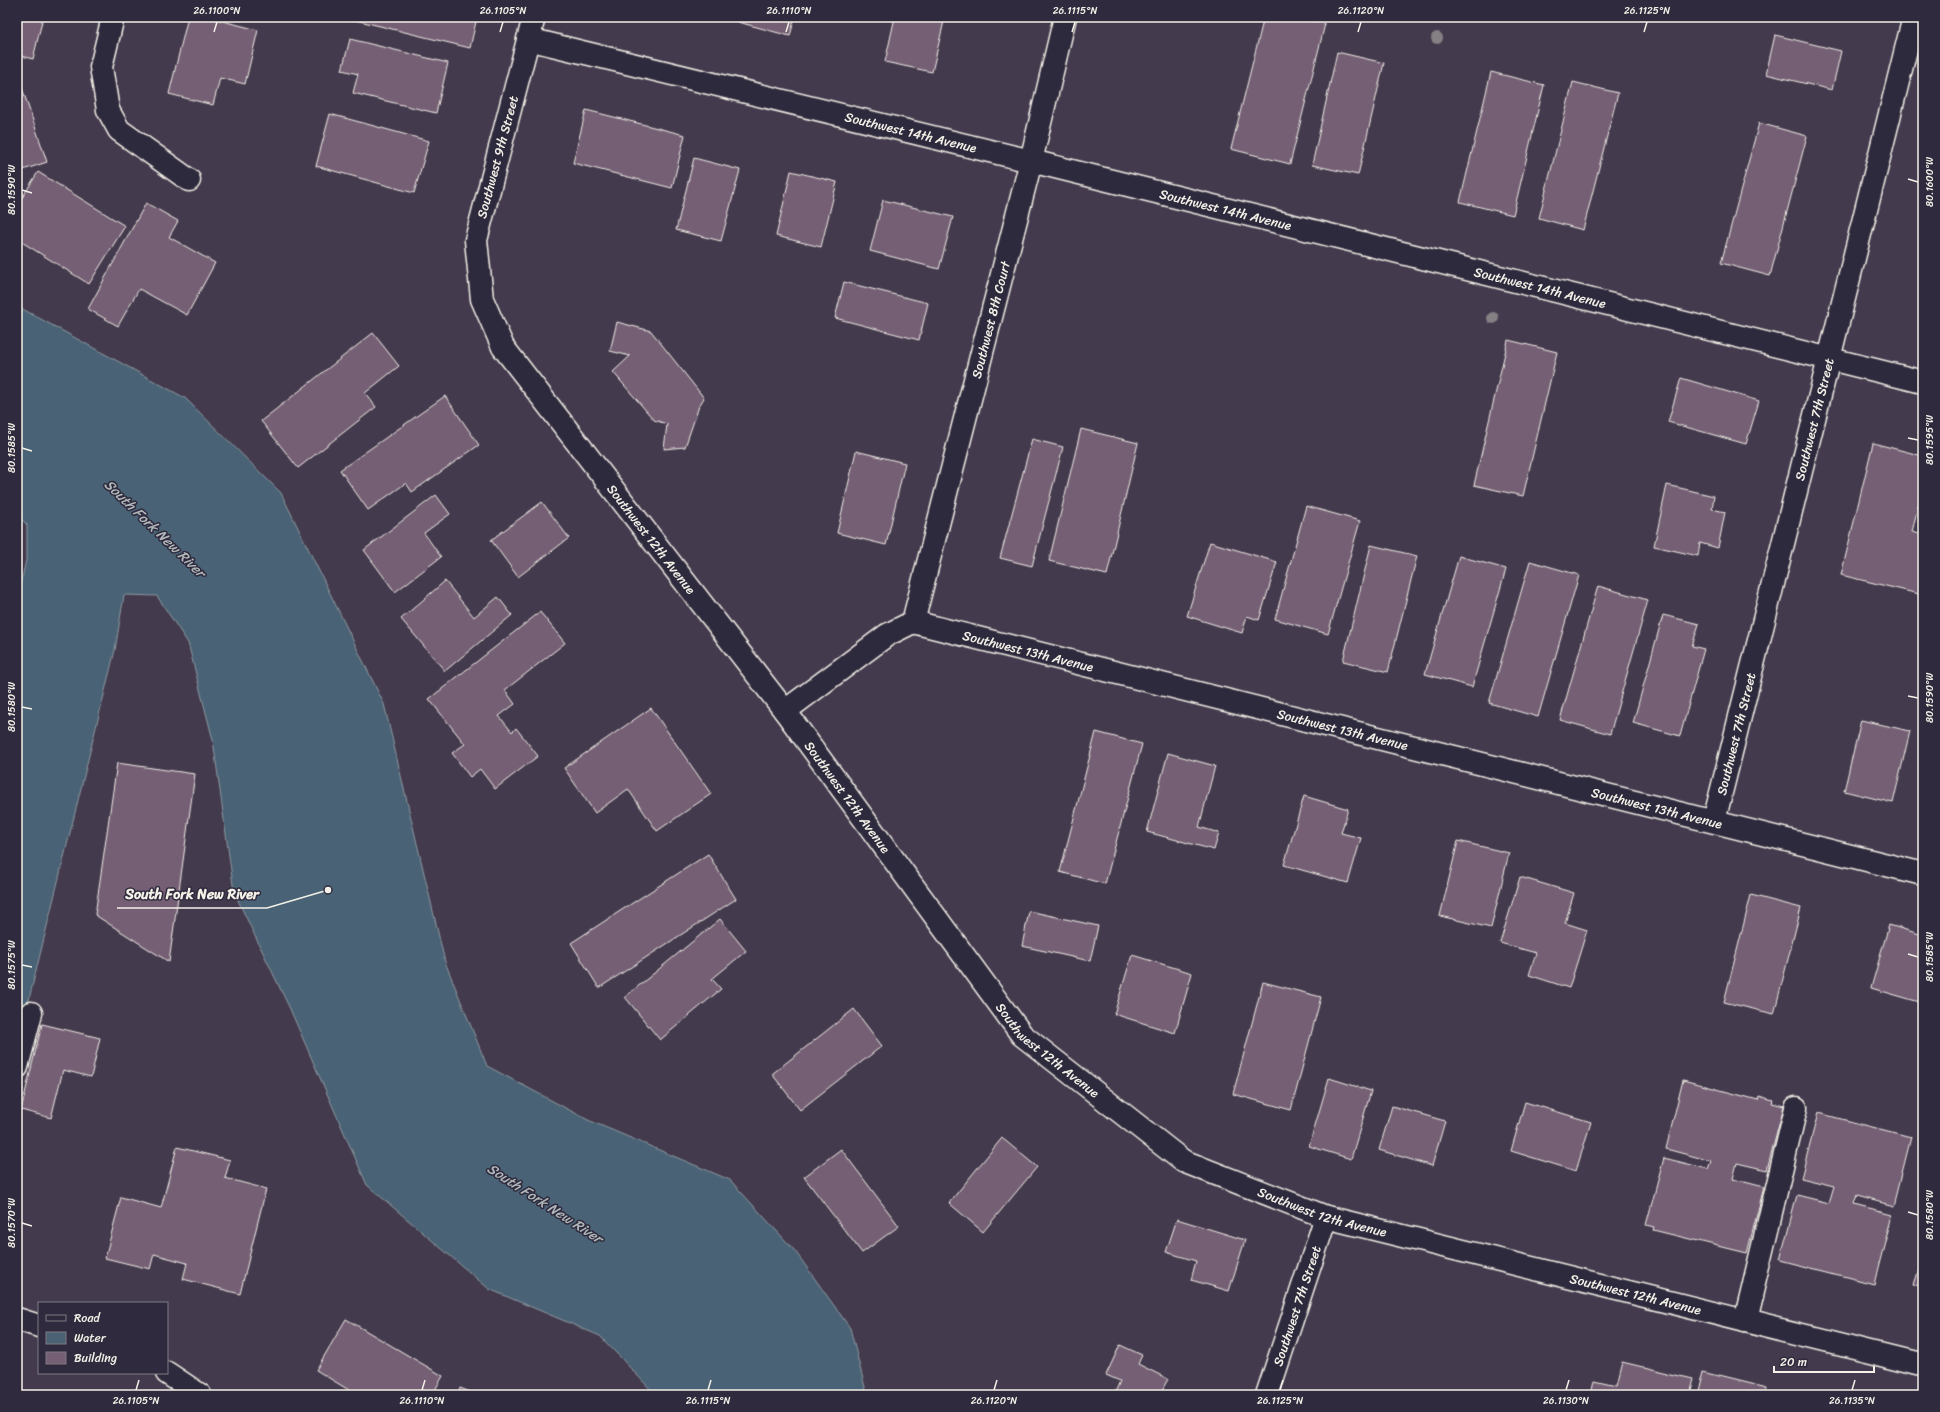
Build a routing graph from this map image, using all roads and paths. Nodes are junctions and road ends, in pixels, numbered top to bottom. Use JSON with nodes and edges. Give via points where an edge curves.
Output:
{"nodes":[{"id":1,"x":113,"y":17,"type":"edge"},
{"id":2,"x":534,"y":17,"type":"edge"},
{"id":3,"x":1065,"y":17,"type":"edge"},
{"id":4,"x":1914,"y":17,"type":"edge"},
{"id":5,"x":528,"y":39,"type":"junction"},
{"id":6,"x":1031,"y":161,"type":"junction"},
{"id":7,"x":189,"y":180,"type":"dead end"},
{"id":8,"x":482,"y":299,"type":"joint"},
{"id":9,"x":1829,"y":359,"type":"junction"},
{"id":10,"x":1923,"y":382,"type":"edge"},
{"id":11,"x":913,"y":622,"type":"junction"},
{"id":12,"x":785,"y":711,"type":"junction"},
{"id":13,"x":1714,"y":821,"type":"junction"},
{"id":14,"x":1923,"y":874,"type":"edge"},
{"id":15,"x":31,"y":1013,"type":"dead end"},
{"id":16,"x":17,"y":1067,"type":"edge"},
{"id":17,"x":1796,"y":1108,"type":"dead end"},
{"id":18,"x":1326,"y":1217,"type":"junction"},
{"id":19,"x":17,"y":1319,"type":"edge"},
{"id":20,"x":1745,"y":1321,"type":"junction"},
{"id":21,"x":38,"y":1326,"type":"edge"},
{"id":22,"x":1923,"y":1366,"type":"edge"},
{"id":23,"x":168,"y":1374,"type":"edge"},
{"id":24,"x":200,"y":1395,"type":"edge"},
{"id":25,"x":1267,"y":1395,"type":"edge"}],
"edges":[{"from":1,"to":7,"type":"street","via":[[101,67],[108,110],[119,130]]},
{"from":2,"to":5,"type":"street","name":"Southwest 9th Street"},
{"from":3,"to":6,"type":"street","name":"Southwest 8th Court"},
{"from":4,"to":9,"type":"street","name":"Southwest 7th Street"},
{"from":5,"to":6,"type":"street","name":"Southwest 14th Avenue"},
{"from":5,"to":8,"type":"street","name":"Southwest 9th Street","via":[[476,240]]},
{"from":6,"to":9,"type":"street","name":"Southwest 14th Avenue"},
{"from":6,"to":11,"type":"street","name":"Southwest 8th Court"},
{"from":8,"to":12,"type":"street","name":"Southwest 12th Avenue","via":[[503,347]]},
{"from":9,"to":10,"type":"street","name":"Southwest 14th Avenue"},
{"from":9,"to":13,"type":"street","name":"Southwest 7th Street"},
{"from":11,"to":12,"type":"street","via":[[887,635]]},
{"from":11,"to":13,"type":"street","name":"Southwest 13th Avenue"},
{"from":12,"to":18,"type":"street","name":"Southwest 12th Avenue","via":[[1022,1035],[1183,1161]]},
{"from":13,"to":14,"type":"street","name":"Southwest 13th Avenue"},
{"from":15,"to":16,"type":"street"},
{"from":17,"to":20,"type":"street"},
{"from":18,"to":20,"type":"street","name":"Southwest 12th Avenue"},
{"from":18,"to":25,"type":"street","name":"Southwest 7th Street"},
{"from":19,"to":21,"type":"street"},
{"from":20,"to":22,"type":"street","name":"Southwest 12th Avenue"},
{"from":23,"to":24,"type":"street"}]}
